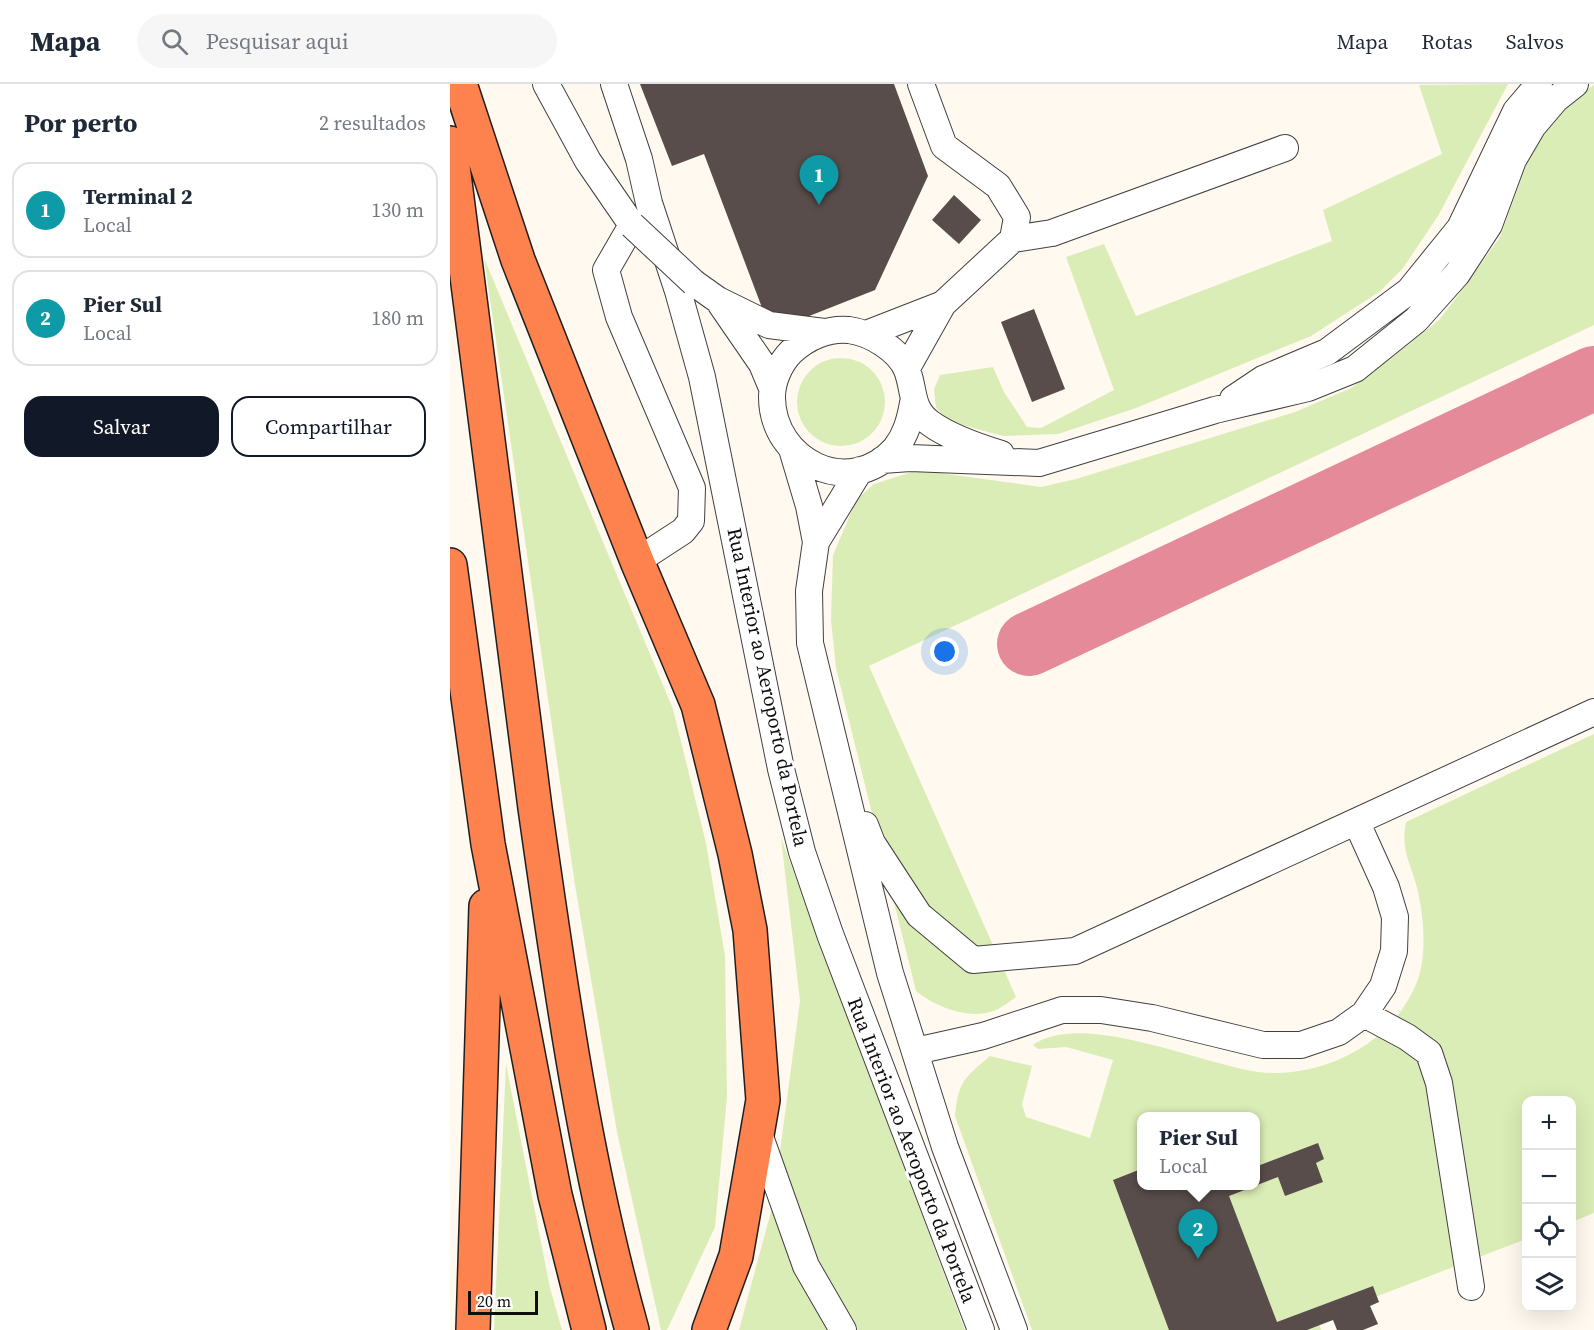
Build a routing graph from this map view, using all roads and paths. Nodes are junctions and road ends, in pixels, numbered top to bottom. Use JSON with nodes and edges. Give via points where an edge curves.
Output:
{"nodes":[{"id":1,"x":460,"y":84,"type":"edge"},
{"id":2,"x":546,"y":84,"type":"edge"},
{"id":3,"x":599,"y":84,"type":"edge"},
{"id":4,"x":614,"y":84,"type":"edge"},
{"id":5,"x":921,"y":84,"type":"edge"},
{"id":6,"x":1539,"y":84,"type":"edge"},
{"id":7,"x":1575,"y":84,"type":"edge"},
{"id":8,"x":450,"y":143,"type":"edge"},
{"id":9,"x":1285,"y":148,"type":"dead end"},
{"id":10,"x":649,"y":203,"type":"junction"},
{"id":11,"x":632,"y":225,"type":"junction"},
{"id":12,"x":1013,"y":239,"type":"junction"},
{"id":13,"x":718,"y":300,"type":"junction"},
{"id":14,"x":943,"y":304,"type":"junction"},
{"id":15,"x":824,"y":332,"type":"junction"},
{"id":16,"x":866,"y":334,"type":"junction"},
{"id":17,"x":907,"y":368,"type":"junction"},
{"id":18,"x":772,"y":388,"type":"junction"},
{"id":19,"x":913,"y":403,"type":"junction"},
{"id":20,"x":1215,"y":410,"type":"junction"},
{"id":21,"x":792,"y":449,"type":"junction"},
{"id":22,"x":1039,"y":463,"type":"junction"},
{"id":23,"x":871,"y":465,"type":"junction"},
{"id":24,"x":816,"y":542,"type":"junction"},
{"id":25,"x":637,"y":561,"type":"junction"},
{"id":26,"x":450,"y":565,"type":"edge"},
{"id":27,"x":1594,"y":712,"type":"edge"},
{"id":28,"x":841,"y":769,"type":"junction"},
{"id":29,"x":1357,"y":823,"type":"junction"},
{"id":30,"x":488,"y":844,"type":"junction"},
{"id":31,"x":1364,"y":1014,"type":"junction"},
{"id":32,"x":916,"y":1051,"type":"junction"},
{"id":33,"x":758,"y":1131,"type":"junction"},
{"id":34,"x":1471,"y":1287,"type":"dead end"},
{"id":35,"x":473,"y":1330,"type":"edge"},
{"id":36,"x":589,"y":1330,"type":"edge"},
{"id":37,"x":632,"y":1330,"type":"edge"},
{"id":38,"x":709,"y":1330,"type":"edge"},
{"id":39,"x":843,"y":1330,"type":"edge"},
{"id":40,"x":981,"y":1330,"type":"edge"},
{"id":41,"x":1014,"y":1330,"type":"edge"}],
"edges":[{"from":1,"to":25,"type":"highway","via":[[518,261]]},
{"from":2,"to":11,"type":"street","via":[[588,161]]},
{"from":3,"to":10,"type":"street"},
{"from":4,"to":10,"type":"street"},
{"from":5,"to":12,"type":"street","via":[[944,146],[998,186],[1017,217]]},
{"from":6,"to":20,"type":"street","via":[[1516,111],[1460,228],[1409,291],[1327,352],[1263,379]]},
{"from":7,"to":20,"type":"street","via":[[1533,126],[1513,160],[1489,225],[1457,274],[1416,320],[1355,369],[1308,388]]},
{"from":8,"to":37,"type":"highway","via":[[558,971],[592,1167]]},
{"from":9,"to":12,"type":"street","via":[[1052,233]]},
{"from":10,"to":40,"type":"street","name":"Rua Interior ao Aeroporto da Portela","via":[[705,389],[781,769],[802,852]]},
{"from":11,"to":13,"type":"street","bridge":true},
{"from":11,"to":25,"type":"street","via":[[606,270],[619,317],[692,488],[691,521],[683,531]]},
{"from":12,"to":14,"type":"street"},
{"from":13,"to":15,"type":"street","via":[[769,325]]},
{"from":13,"to":18,"type":"street","via":[[762,363]]},
{"from":14,"to":16,"type":"street"},
{"from":14,"to":17,"type":"street"},
{"from":15,"to":16,"type":"street","via":[[848,330]]},
{"from":15,"to":18,"type":"street","via":[[788,355]]},
{"from":16,"to":17,"type":"street","via":[[887,346]]},
{"from":17,"to":19,"type":"street"},
{"from":18,"to":21,"type":"street","via":[[772,413],[783,439]]},
{"from":19,"to":22,"type":"street","via":[[929,423],[981,448]]},
{"from":19,"to":23,"type":"street","via":[[908,427],[895,448]]},
{"from":20,"to":22,"type":"street"},
{"from":21,"to":23,"type":"street","via":[[821,469],[846,472]]},
{"from":21,"to":24,"type":"street"},
{"from":22,"to":23,"type":"street","via":[[910,458]]},
{"from":23,"to":24,"type":"street"},
{"from":24,"to":28,"type":"street","via":[[809,591],[810,643]]},
{"from":25,"to":33,"type":"highway","via":[[698,705],[735,854],[750,930],[763,1100]]},
{"from":26,"to":30,"type":"highway"},
{"from":27,"to":29,"type":"street"},
{"from":28,"to":29,"type":"street","via":[[872,843],[919,915],[973,960],[1075,951]]},
{"from":28,"to":32,"type":"street","via":[[890,973]]},
{"from":29,"to":31,"type":"street","via":[[1386,886],[1395,917],[1394,951],[1383,987]]},
{"from":30,"to":35,"type":"highway"},
{"from":30,"to":36,"type":"highway","via":[[555,1195]]},
{"from":31,"to":32,"type":"street","via":[[1339,1032],[1301,1046],[1273,1045],[1121,1013],[1062,1010],[983,1036]]},
{"from":31,"to":34,"type":"street","via":[[1407,1036],[1428,1053],[1439,1083]]},
{"from":32,"to":41,"type":"street","via":[[945,1147]]},
{"from":33,"to":38,"type":"highway","via":[[736,1256]]},
{"from":33,"to":39,"type":"street","via":[[806,1266]]}]}
